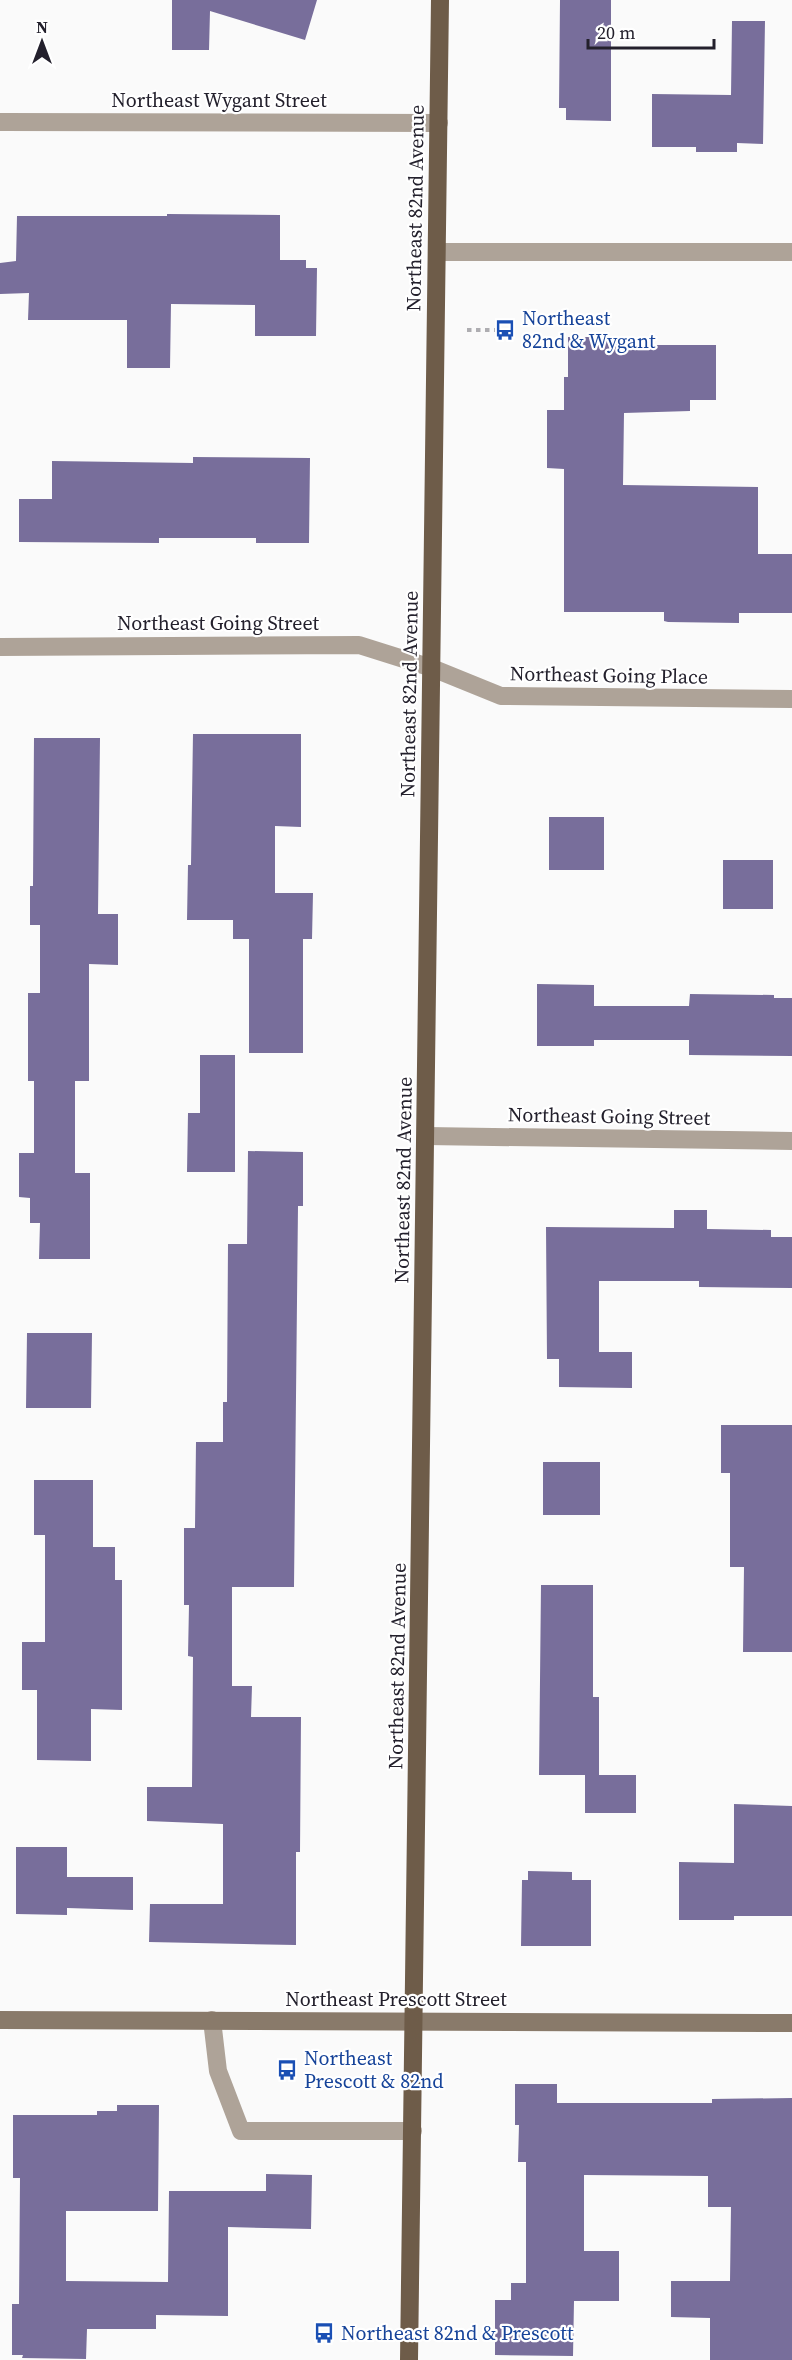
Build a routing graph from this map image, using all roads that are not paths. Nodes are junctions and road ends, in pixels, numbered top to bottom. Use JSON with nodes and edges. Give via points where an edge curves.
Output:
{"nodes":[{"id":1,"x":440,"y":0,"type":"edge"},
{"id":2,"x":0,"y":122,"type":"edge"},
{"id":3,"x":439,"y":123,"type":"junction"},
{"id":4,"x":437,"y":252,"type":"junction"},
{"id":5,"x":792,"y":252,"type":"edge"},
{"id":6,"x":0,"y":647,"type":"edge"},
{"id":7,"x":432,"y":668,"type":"junction"},
{"id":8,"x":792,"y":699,"type":"edge"},
{"id":9,"x":426,"y":1136,"type":"junction"},
{"id":10,"x":792,"y":1141,"type":"edge"},
{"id":11,"x":0,"y":2020,"type":"edge"},
{"id":12,"x":212,"y":2020,"type":"junction"},
{"id":13,"x":415,"y":2021,"type":"junction"},
{"id":14,"x":792,"y":2023,"type":"edge"},
{"id":15,"x":413,"y":2131,"type":"junction"},
{"id":16,"x":409,"y":2360,"type":"edge"}],
"edges":[{"from":1,"to":3,"type":"main road","name":"Northeast 82nd Avenue"},
{"from":2,"to":3,"type":"street","name":"Northeast Wygant Street"},
{"from":3,"to":4,"type":"main road","name":"Northeast 82nd Avenue"},
{"from":4,"to":5,"type":"street"},
{"from":4,"to":7,"type":"main road","name":"Northeast 82nd Avenue"},
{"from":6,"to":7,"type":"street","name":"Northeast Going Street","via":[[359,645]]},
{"from":7,"to":8,"type":"street","name":"Northeast Going Place","via":[[501,696]]},
{"from":7,"to":9,"type":"main road","name":"Northeast 82nd Avenue"},
{"from":9,"to":10,"type":"street","name":"Northeast Going Street"},
{"from":9,"to":13,"type":"main road","name":"Northeast 82nd Avenue"},
{"from":11,"to":12,"type":"street","name":"Northeast Prescott Street"},
{"from":12,"to":13,"type":"street","name":"Northeast Prescott Street"},
{"from":12,"to":15,"type":"street","via":[[218,2071],[241,2131]]},
{"from":13,"to":14,"type":"street","name":"Northeast Prescott Street"},
{"from":13,"to":15,"type":"main road","name":"Northeast 82nd Avenue"},
{"from":15,"to":16,"type":"main road","name":"Northeast 82nd Avenue"}]}
